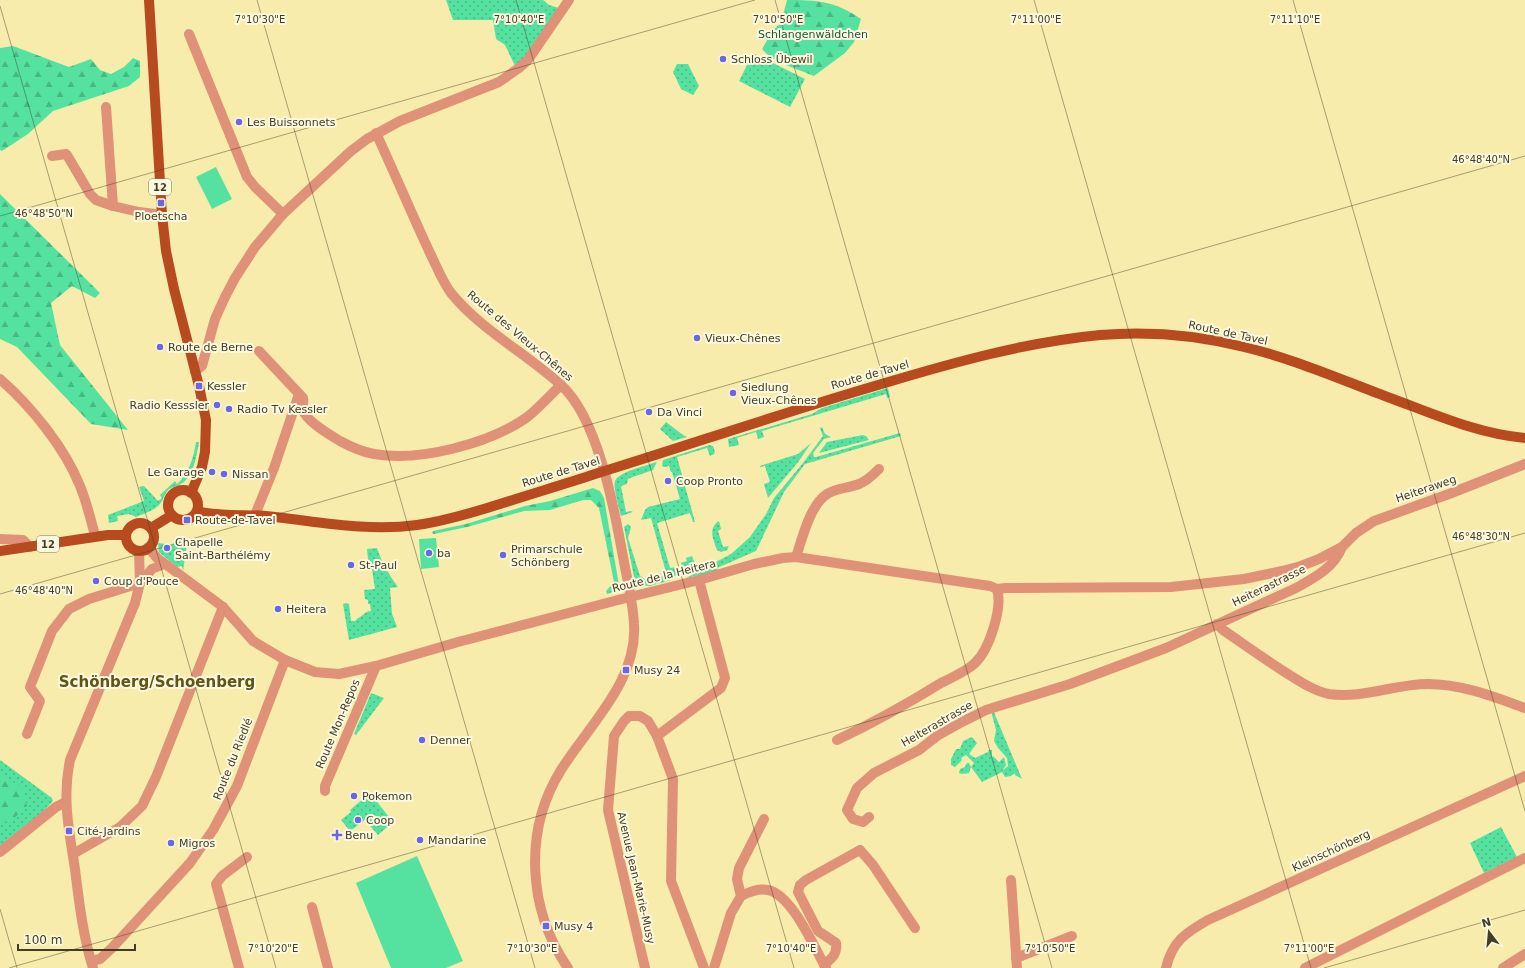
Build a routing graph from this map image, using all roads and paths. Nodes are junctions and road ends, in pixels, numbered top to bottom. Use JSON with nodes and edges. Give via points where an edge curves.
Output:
{"nodes":[{"id":1,"x":149,"y":0,"type":"edge"},
{"id":2,"x":569,"y":0,"type":"edge"},
{"id":3,"x":189,"y":34,"type":"dead end"},
{"id":4,"x":106,"y":106,"type":"dead end"},
{"id":5,"x":376,"y":133,"type":"junction"},
{"id":6,"x":52,"y":156,"type":"dead end"},
{"id":7,"x":113,"y":206,"type":"junction"},
{"id":8,"x":283,"y":214,"type":"junction"},
{"id":9,"x":162,"y":215,"type":"junction"},
{"id":10,"x":259,"y":352,"type":"dead end"},
{"id":11,"x":195,"y":371,"type":"junction"},
{"id":12,"x":0,"y":379,"type":"edge"},
{"id":13,"x":561,"y":384,"type":"junction"},
{"id":14,"x":299,"y":394,"type":"junction"},
{"id":15,"x":1525,"y":438,"type":"edge"},
{"id":16,"x":1525,"y":464,"type":"edge"},
{"id":17,"x":879,"y":469,"type":"dead end"},
{"id":18,"x":604,"y":472,"type":"junction"},
{"id":19,"x":191,"y":493,"type":"junction"},
{"id":20,"x":197,"y":511,"type":"junction"},
{"id":21,"x":172,"y":515,"type":"junction"},
{"id":22,"x":255,"y":516,"type":"junction"},
{"id":23,"x":151,"y":528,"type":"junction"},
{"id":24,"x":126,"y":535,"type":"junction"},
{"id":25,"x":95,"y":536,"type":"junction"},
{"id":26,"x":0,"y":539,"type":"edge"},
{"id":27,"x":30,"y":547,"type":"junction"},
{"id":28,"x":1342,"y":547,"type":"junction"},
{"id":29,"x":143,"y":549,"type":"junction"},
{"id":30,"x":0,"y":551,"type":"edge"},
{"id":31,"x":796,"y":557,"type":"junction"},
{"id":32,"x":164,"y":564,"type":"junction"},
{"id":33,"x":699,"y":580,"type":"junction"},
{"id":34,"x":140,"y":583,"type":"junction"},
{"id":35,"x":997,"y":590,"type":"junction"},
{"id":36,"x":631,"y":597,"type":"junction"},
{"id":37,"x":223,"y":607,"type":"junction"},
{"id":38,"x":1218,"y":624,"type":"junction"},
{"id":39,"x":285,"y":660,"type":"junction"},
{"id":40,"x":376,"y":666,"type":"junction"},
{"id":41,"x":1525,"y":708,"type":"edge"},
{"id":42,"x":27,"y":734,"type":"dead end"},
{"id":43,"x":657,"y":736,"type":"junction"},
{"id":44,"x":837,"y":740,"type":"dead end"},
{"id":45,"x":1525,"y":776,"type":"edge"},
{"id":46,"x":325,"y":791,"type":"dead end"},
{"id":47,"x":66,"y":802,"type":"junction"},
{"id":48,"x":870,"y":817,"type":"dead end"},
{"id":49,"x":764,"y":819,"type":"dead end"},
{"id":50,"x":0,"y":852,"type":"edge"},
{"id":51,"x":73,"y":854,"type":"junction"},
{"id":52,"x":247,"y":857,"type":"dead end"},
{"id":53,"x":1525,"y":858,"type":"edge"},
{"id":54,"x":1011,"y":880,"type":"dead end"},
{"id":55,"x":741,"y":896,"type":"junction"},
{"id":56,"x":312,"y":907,"type":"dead end"},
{"id":57,"x":915,"y":928,"type":"dead end"},
{"id":58,"x":1072,"y":936,"type":"dead end"},
{"id":59,"x":1525,"y":954,"type":"edge"},
{"id":60,"x":1016,"y":963,"type":"edge"},
{"id":61,"x":92,"y":965,"type":"edge"},
{"id":62,"x":1510,"y":966,"type":"edge"},
{"id":63,"x":825,"y":967,"type":"edge"},
{"id":64,"x":239,"y":968,"type":"edge"},
{"id":65,"x":328,"y":968,"type":"edge"},
{"id":66,"x":568,"y":968,"type":"edge"},
{"id":67,"x":645,"y":968,"type":"edge"},
{"id":68,"x":704,"y":968,"type":"edge"},
{"id":69,"x":714,"y":968,"type":"edge"},
{"id":70,"x":1166,"y":968,"type":"edge"},
{"id":71,"x":1305,"y":968,"type":"edge"}],
"edges":[{"from":1,"to":9,"type":"main road","number":"12"},
{"from":2,"to":5,"type":"street","via":[[528,60],[499,82]]},
{"from":3,"to":8,"type":"street","via":[[247,177]]},
{"from":4,"to":7,"type":"street"},
{"from":5,"to":8,"type":"street","via":[[354,148]]},
{"from":5,"to":13,"type":"street","name":"Route des Vieux-Chênes","via":[[449,290],[481,322]]},
{"from":6,"to":7,"type":"street","via":[[66,154],[90,194],[96,200]]},
{"from":7,"to":9,"type":"street"},
{"from":8,"to":11,"type":"street","via":[[251,252],[235,278],[215,319],[202,366]]},
{"from":9,"to":11,"type":"main road","number":"12","via":[[174,289]]},
{"from":10,"to":14,"type":"street"},
{"from":11,"to":19,"type":"main road","number":"12","via":[[206,420],[206,435],[202,467]]},
{"from":12,"to":25,"type":"street","via":[[28,407],[68,461],[80,486]]},
{"from":13,"to":14,"type":"street","via":[[526,418],[490,436],[448,449],[395,456],[365,452],[327,434],[303,412],[303,398]]},
{"from":13,"to":18,"type":"street","name":"Route des Vieux-Chênes","via":[[587,423]]},
{"from":14,"to":22,"type":"street"},
{"from":15,"to":18,"type":"main road","name":"Route de Tavel","via":[[1464,426],[1281,357],[1246,347],[1184,336],[1118,334],[1048,343],[947,365],[839,396]]},
{"from":16,"to":28,"type":"street","name":"Heiteraweg","via":[[1374,520]]},
{"from":17,"to":31,"type":"street","via":[[861,483],[826,494],[810,516]]},
{"from":18,"to":22,"type":"main road","name":"Route de Tavel","via":[[456,518],[414,525],[342,526]]},
{"from":18,"to":36,"type":"street"},
{"from":19,"to":20,"type":"main road","via":[[198,501]]},
{"from":19,"to":21,"type":"main road","via":[[182,490],[171,497],[169,506]]},
{"from":20,"to":21,"type":"main road","via":[[187,520]]},
{"from":20,"to":22,"type":"main road","name":"Route de Tavel","via":[[208,514]]},
{"from":21,"to":23,"type":"main road"},
{"from":23,"to":24,"type":"main road","via":[[138,523],[130,527]]},
{"from":23,"to":29,"type":"main road","via":[[153,538]]},
{"from":24,"to":25,"type":"main road","number":"12"},
{"from":24,"to":29,"type":"main road","via":[[129,545]]},
{"from":25,"to":27,"type":"main road","number":"12"},
{"from":26,"to":27,"type":"street","via":[[23,540]]},
{"from":27,"to":30,"type":"main road","number":"12"},
{"from":28,"to":35,"type":"street","name":"Heiterastrasse","via":[[1301,566],[1244,578],[1171,587]]},
{"from":28,"to":38,"type":"street","name":"Heiterastrasse","via":[[1335,561],[1314,578]]},
{"from":29,"to":32,"type":"street","name":"Route de la Heitera","via":[[151,552]]},
{"from":29,"to":34,"type":"street"},
{"from":31,"to":33,"type":"street","name":"Route de la Heitera","via":[[754,564]]},
{"from":31,"to":35,"type":"street","name":"Route de la Heitera","via":[[990,586]]},
{"from":32,"to":34,"type":"street","via":[[152,569]]},
{"from":32,"to":37,"type":"street","name":"Route de la Heitera"},
{"from":33,"to":36,"type":"street","name":"Route de la Heitera"},
{"from":33,"to":43,"type":"street","via":[[725,678],[721,688]]},
{"from":34,"to":42,"type":"street","via":[[80,603],[59,620],[52,631],[30,687],[40,701]]},
{"from":34,"to":47,"type":"street","via":[[129,617],[70,760],[66,780]]},
{"from":35,"to":44,"type":"street","via":[[999,595],[993,632],[988,645],[975,664],[878,720]]},
{"from":36,"to":40,"type":"street","name":"Route de la Heitera"},
{"from":36,"to":66,"type":"street","via":[[635,639],[626,670],[604,708],[556,779],[546,801],[535,846],[535,879],[539,903],[547,930]]},
{"from":37,"to":39,"type":"street","name":"Route de la Heitera","via":[[253,641]]},
{"from":37,"to":51,"type":"street","via":[[156,777],[142,806],[120,827]]},
{"from":38,"to":41,"type":"street","via":[[1282,670],[1317,691],[1344,695],[1412,685],[1444,685],[1464,688]]},
{"from":38,"to":48,"type":"street","name":"Heiterastrasse","via":[[1182,642],[1124,665],[986,710],[943,732],[919,750],[874,773],[857,788],[847,810],[853,819],[863,822]]},
{"from":39,"to":40,"type":"street","name":"Route de la Heitera","via":[[315,672],[339,674]]},
{"from":39,"to":61,"type":"street","name":"Route du Riedlé","via":[[237,786],[213,830],[190,863],[112,948]]},
{"from":40,"to":46,"type":"street","name":"Route Mon-Repos"},
{"from":43,"to":67,"type":"street","name":"Avenue Jean-Marie-Musy","via":[[648,721],[634,715],[624,721],[614,736],[608,810]]},
{"from":43,"to":68,"type":"street","name":"Avenue Jean-Marie-Musy","via":[[672,779],[671,880]]},
{"from":45,"to":70,"type":"street","name":"Kleinschönberg","via":[[1208,920],[1184,934],[1175,945]]},
{"from":47,"to":50,"type":"street","via":[[56,807]]},
{"from":47,"to":51,"type":"street"},
{"from":49,"to":55,"type":"street","via":[[739,868],[737,879]]},
{"from":51,"to":61,"type":"street","via":[[81,915]]},
{"from":52,"to":64,"type":"street","via":[[222,876],[216,884]]},
{"from":53,"to":71,"type":"street"},
{"from":54,"to":60,"type":"street"},
{"from":55,"to":63,"type":"street","via":[[762,889],[782,897],[797,916]]},
{"from":55,"to":69,"type":"street","via":[[731,913]]},
{"from":56,"to":65,"type":"street"},
{"from":57,"to":63,"type":"street","via":[[860,850],[800,885],[798,892],[818,931],[836,944],[835,955]]},
{"from":58,"to":60,"type":"street"},
{"from":59,"to":62,"type":"street"}]}
